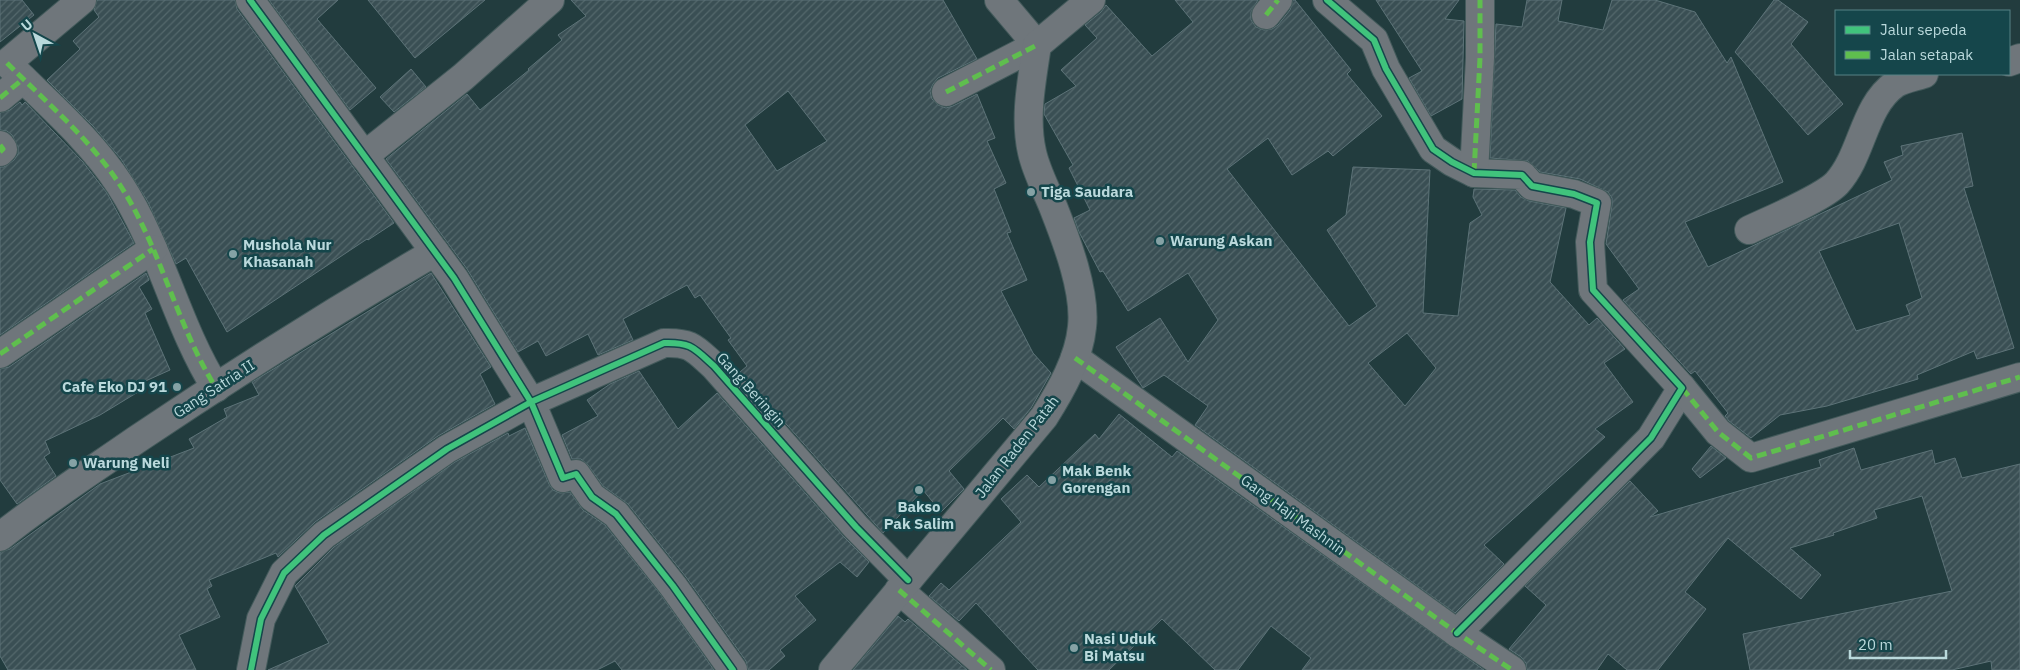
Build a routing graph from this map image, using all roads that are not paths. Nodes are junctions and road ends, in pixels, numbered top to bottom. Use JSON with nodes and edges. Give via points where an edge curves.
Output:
{"nodes":[{"id":1,"x":82,"y":0,"type":"edge"},
{"id":2,"x":250,"y":0,"type":"edge"},
{"id":3,"x":550,"y":0,"type":"edge"},
{"id":4,"x":999,"y":0,"type":"edge"},
{"id":5,"x":1091,"y":0,"type":"edge"},
{"id":6,"x":1327,"y":0,"type":"edge"},
{"id":7,"x":1480,"y":0,"type":"edge"},
{"id":8,"x":1037,"y":45,"type":"junction"},
{"id":9,"x":1921,"y":75,"type":"edge"},
{"id":10,"x":23,"y":79,"type":"junction"},
{"id":11,"x":946,"y":92,"type":"dead end"},
{"id":12,"x":0,"y":98,"type":"edge"},
{"id":13,"x":0,"y":145,"type":"edge"},
{"id":14,"x":0,"y":152,"type":"edge"},
{"id":15,"x":364,"y":156,"type":"junction"},
{"id":16,"x":1474,"y":173,"type":"junction"},
{"id":17,"x":1749,"y":230,"type":"dead end"},
{"id":18,"x":153,"y":249,"type":"junction"},
{"id":19,"x":435,"y":252,"type":"junction"},
{"id":20,"x":0,"y":354,"type":"edge"},
{"id":21,"x":1074,"y":358,"type":"junction"},
{"id":22,"x":2020,"y":377,"type":"edge"},
{"id":23,"x":216,"y":388,"type":"junction"},
{"id":24,"x":1682,"y":388,"type":"junction"},
{"id":25,"x":531,"y":402,"type":"junction"},
{"id":26,"x":0,"y":537,"type":"edge"},
{"id":27,"x":904,"y":585,"type":"junction"},
{"id":28,"x":1457,"y":633,"type":"junction"},
{"id":29,"x":251,"y":670,"type":"edge"},
{"id":30,"x":733,"y":670,"type":"edge"},
{"id":31,"x":833,"y":670,"type":"edge"},
{"id":32,"x":991,"y":670,"type":"edge"},
{"id":33,"x":1512,"y":670,"type":"edge"}],
"edges":[{"from":1,"to":10,"type":"street","via":[[6,63]]},
{"from":2,"to":15,"type":"street"},
{"from":3,"to":15,"type":"street","via":[[463,77]]},
{"from":4,"to":8,"type":"street"},
{"from":5,"to":8,"type":"street"},
{"from":6,"to":16,"type":"street","via":[[1374,40],[1386,69],[1433,149]]},
{"from":7,"to":16,"type":"street"},
{"from":8,"to":11,"type":"street"},
{"from":8,"to":21,"type":"street","name":"Jalan Raden Patah","via":[[1030,92],[1032,152],[1060,225],[1082,297],[1082,328]]},
{"from":9,"to":17,"type":"street","via":[[1896,83],[1880,99],[1836,184]]},
{"from":10,"to":12,"type":"street"},
{"from":10,"to":18,"type":"street","via":[[90,146],[120,186]]},
{"from":13,"to":14,"type":"street","via":[[3,149]]},
{"from":15,"to":19,"type":"street"},
{"from":16,"to":24,"type":"street","via":[[1522,175],[1532,186],[1574,194],[1597,203],[1590,242],[1593,290]]},
{"from":18,"to":20,"type":"street"},
{"from":18,"to":23,"type":"street","via":[[186,331]]},
{"from":19,"to":23,"type":"street","name":"Gang Satria II"},
{"from":19,"to":25,"type":"street"},
{"from":21,"to":27,"type":"street","name":"Jalan Raden Patah","via":[[1063,388],[1044,417]]},
{"from":21,"to":28,"type":"street","name":"Gang Haji Mashnin"},
{"from":22,"to":24,"type":"street","via":[[1751,458],[1718,432]]},
{"from":23,"to":26,"type":"street","name":"Gang Satria II","via":[[72,484]]},
{"from":24,"to":28,"type":"street","via":[[1651,438]]},
{"from":25,"to":27,"type":"street","name":"Gang Beringin","via":[[664,343],[683,342],[714,366]]},
{"from":25,"to":29,"type":"street","name":"Gang Beringin","via":[[447,449],[324,536],[284,573],[261,619]]},
{"from":25,"to":30,"type":"street","via":[[563,478],[576,474],[592,498],[616,514]]},
{"from":27,"to":31,"type":"street","name":"Jalan Raden Patah"},
{"from":27,"to":32,"type":"street","name":"Gang Beringin"},
{"from":28,"to":33,"type":"street","name":"Gang Haji Mashnin"}]}
